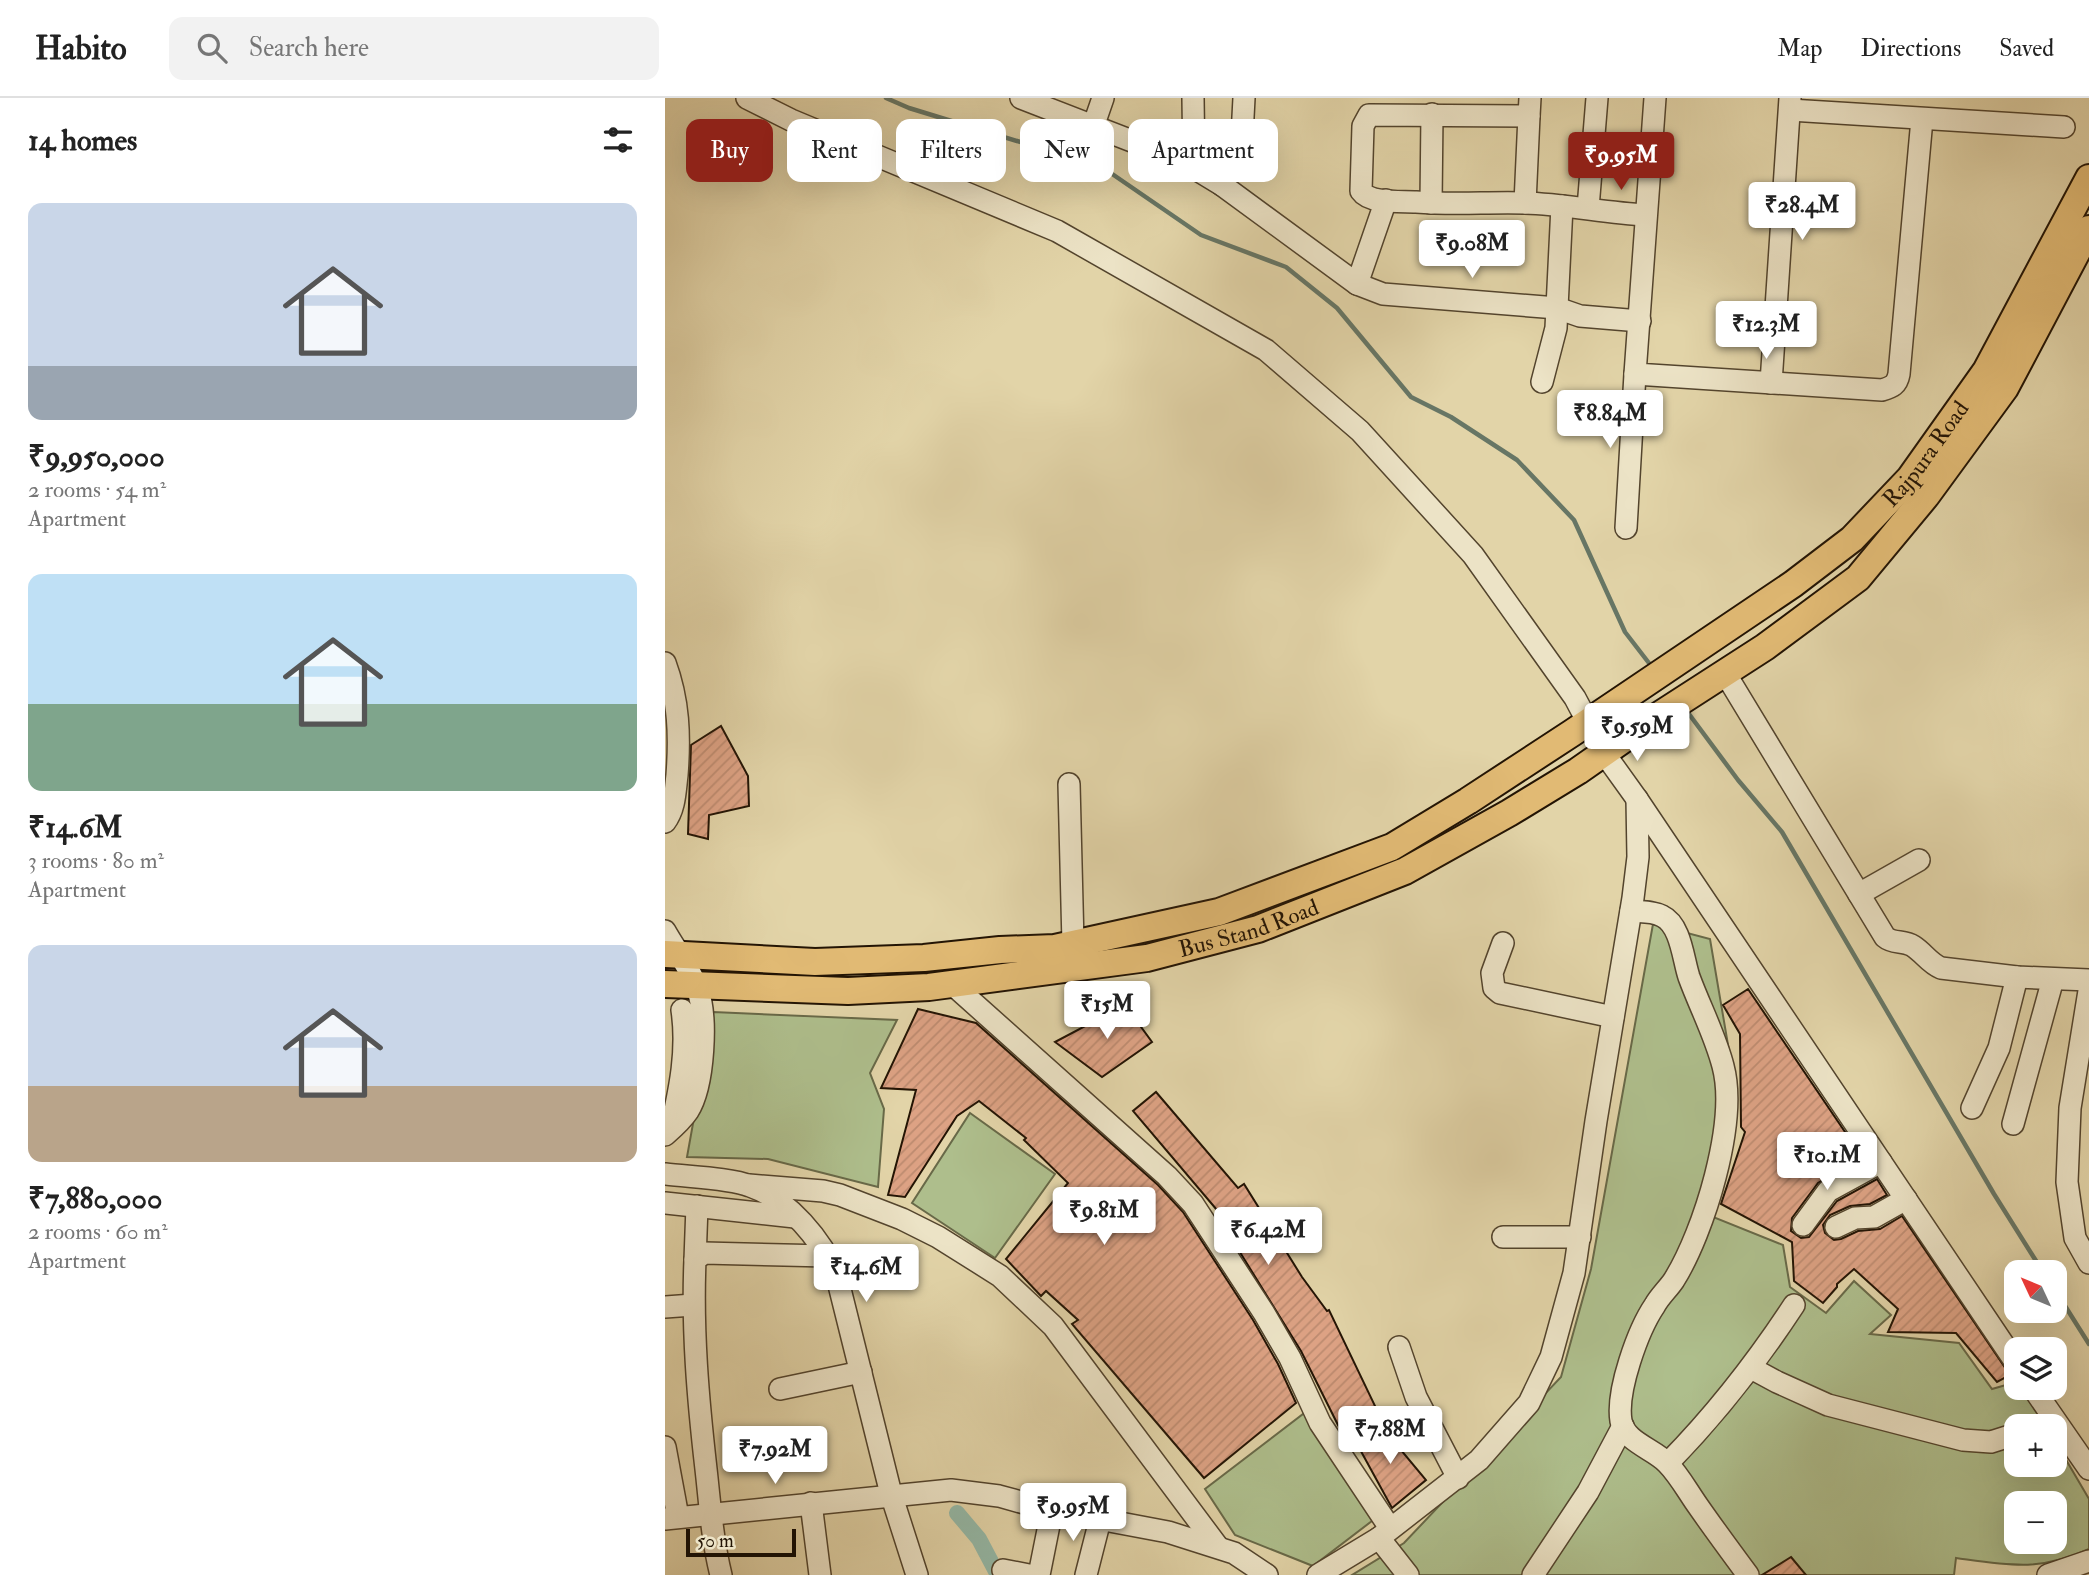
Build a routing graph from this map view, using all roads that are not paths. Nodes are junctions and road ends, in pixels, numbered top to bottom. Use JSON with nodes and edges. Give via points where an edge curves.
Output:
{"nodes":[{"id":1,"x":747,"y":98,"type":"edge"},
{"id":2,"x":1021,"y":98,"type":"edge"},
{"id":3,"x":1103,"y":98,"type":"edge"},
{"id":4,"x":1193,"y":98,"type":"edge"},
{"id":5,"x":1244,"y":98,"type":"edge"},
{"id":6,"x":1597,"y":98,"type":"edge"},
{"id":7,"x":1655,"y":98,"type":"edge"},
{"id":8,"x":1790,"y":104,"type":"edge"},
{"id":9,"x":1530,"y":107,"type":"edge"},
{"id":10,"x":1432,"y":114,"type":"junction"},
{"id":11,"x":1073,"y":119,"type":"edge"},
{"id":12,"x":1096,"y":119,"type":"edge"},
{"id":13,"x":1193,"y":119,"type":"edge"},
{"id":14,"x":1922,"y":119,"type":"junction"},
{"id":15,"x":2064,"y":127,"type":"dead end"},
{"id":16,"x":2089,"y":178,"type":"edge"},
{"id":17,"x":1217,"y":182,"type":"edge"},
{"id":18,"x":1222,"y":185,"type":"junction"},
{"id":19,"x":1386,"y":200,"type":"junction"},
{"id":20,"x":1431,"y":203,"type":"junction"},
{"id":21,"x":1525,"y":203,"type":"junction"},
{"id":22,"x":1562,"y":206,"type":"junction"},
{"id":23,"x":1588,"y":208,"type":"junction"},
{"id":24,"x":1646,"y":215,"type":"junction"},
{"id":25,"x":2089,"y":229,"type":"edge"},
{"id":26,"x":1357,"y":284,"type":"junction"},
{"id":27,"x":1557,"y":308,"type":"junction"},
{"id":28,"x":1640,"y":321,"type":"junction"},
{"id":29,"x":1635,"y":374,"type":"junction"},
{"id":30,"x":1542,"y":382,"type":"dead end"},
{"id":31,"x":1771,"y":383,"type":"junction"},
{"id":32,"x":1626,"y":528,"type":"dead end"},
{"id":33,"x":1765,"y":647,"type":"joint"},
{"id":34,"x":1682,"y":657,"type":"joint"},
{"id":35,"x":665,"y":663,"type":"edge"},
{"id":36,"x":1716,"y":680,"type":"junction"},
{"id":37,"x":1596,"y":716,"type":"junction"},
{"id":38,"x":672,"y":731,"type":"edge"},
{"id":39,"x":1613,"y":746,"type":"junction"},
{"id":40,"x":1069,"y":784,"type":"dead end"},
{"id":41,"x":1637,"y":799,"type":"junction"},
{"id":42,"x":665,"y":822,"type":"edge"},
{"id":43,"x":1919,"y":860,"type":"dead end"},
{"id":44,"x":1859,"y":894,"type":"junction"},
{"id":45,"x":1631,"y":911,"type":"junction"},
{"id":46,"x":665,"y":930,"type":"edge"},
{"id":47,"x":1503,"y":943,"type":"dead end"},
{"id":48,"x":1073,"y":944,"type":"junction"},
{"id":49,"x":672,"y":954,"type":"edge"},
{"id":50,"x":2017,"y":977,"type":"junction"},
{"id":51,"x":2053,"y":979,"type":"junction"},
{"id":52,"x":2089,"y":980,"type":"edge"},
{"id":53,"x":951,"y":983,"type":"junction"},
{"id":54,"x":665,"y":984,"type":"edge"},
{"id":55,"x":697,"y":985,"type":"junction"},
{"id":56,"x":2089,"y":990,"type":"edge"},
{"id":57,"x":682,"y":1010,"type":"dead end"},
{"id":58,"x":1613,"y":1017,"type":"junction"},
{"id":59,"x":1972,"y":1108,"type":"dead end"},
{"id":60,"x":2013,"y":1124,"type":"dead end"},
{"id":61,"x":668,"y":1133,"type":"edge"},
{"id":62,"x":1881,"y":1162,"type":"junction"},
{"id":63,"x":665,"y":1174,"type":"edge"},
{"id":64,"x":749,"y":1185,"type":"junction"},
{"id":65,"x":1906,"y":1199,"type":"junction"},
{"id":66,"x":665,"y":1203,"type":"edge"},
{"id":67,"x":697,"y":1206,"type":"junction"},
{"id":68,"x":795,"y":1217,"type":"junction"},
{"id":69,"x":1803,"y":1225,"type":"dead end"},
{"id":70,"x":1836,"y":1227,"type":"dead end"},
{"id":71,"x":1503,"y":1237,"type":"dead end"},
{"id":72,"x":1580,"y":1237,"type":"junction"},
{"id":73,"x":828,"y":1256,"type":"junction"},
{"id":74,"x":695,"y":1260,"type":"junction"},
{"id":75,"x":2089,"y":1263,"type":"edge"},
{"id":76,"x":693,"y":1305,"type":"junction"},
{"id":77,"x":1794,"y":1305,"type":"dead end"},
{"id":78,"x":665,"y":1307,"type":"edge"},
{"id":79,"x":2004,"y":1345,"type":"edge"},
{"id":80,"x":1399,"y":1346,"type":"dead end"},
{"id":81,"x":1751,"y":1368,"type":"junction"},
{"id":82,"x":861,"y":1372,"type":"junction"},
{"id":83,"x":779,"y":1389,"type":"dead end"},
{"id":84,"x":1623,"y":1426,"type":"junction"},
{"id":85,"x":2004,"y":1438,"type":"edge"},
{"id":86,"x":2067,"y":1444,"type":"edge"},
{"id":87,"x":665,"y":1447,"type":"edge"},
{"id":88,"x":1668,"y":1464,"type":"junction"},
{"id":89,"x":2089,"y":1469,"type":"edge"},
{"id":90,"x":1458,"y":1478,"type":"junction"},
{"id":91,"x":891,"y":1494,"type":"junction"},
{"id":92,"x":811,"y":1503,"type":"junction"},
{"id":93,"x":1052,"y":1510,"type":"junction"},
{"id":94,"x":711,"y":1513,"type":"junction"},
{"id":95,"x":672,"y":1518,"type":"edge"},
{"id":96,"x":1100,"y":1520,"type":"junction"},
{"id":97,"x":1385,"y":1533,"type":"junction"},
{"id":98,"x":1218,"y":1547,"type":"junction"},
{"id":99,"x":2089,"y":1561,"type":"edge"},
{"id":100,"x":1003,"y":1570,"type":"dead end"},
{"id":101,"x":720,"y":1575,"type":"edge"},
{"id":102,"x":820,"y":1575,"type":"edge"},
{"id":103,"x":917,"y":1575,"type":"edge"},
{"id":104,"x":1029,"y":1575,"type":"edge"},
{"id":105,"x":1039,"y":1575,"type":"edge"},
{"id":106,"x":1086,"y":1575,"type":"edge"},
{"id":107,"x":1267,"y":1575,"type":"edge"},
{"id":108,"x":1318,"y":1575,"type":"edge"},
{"id":109,"x":1408,"y":1575,"type":"edge"},
{"id":110,"x":1533,"y":1575,"type":"edge"},
{"id":111,"x":1748,"y":1575,"type":"edge"},
{"id":112,"x":2048,"y":1575,"type":"edge"}],
"edges":[{"from":1,"to":37,"type":"street","via":[[1057,231],[1266,349],[1360,431],[1473,555],[1575,698]]},
{"from":2,"to":11,"type":"street"},
{"from":3,"to":12,"type":"street"},
{"from":4,"to":13,"type":"street"},
{"from":5,"to":18,"type":"street","via":[[1242,136]]},
{"from":6,"to":23,"type":"street"},
{"from":7,"to":24,"type":"street"},
{"from":8,"to":14,"type":"street"},
{"from":8,"to":31,"type":"street"},
{"from":9,"to":10,"type":"street"},
{"from":9,"to":21,"type":"street"},
{"from":10,"to":19,"type":"street","via":[[1374,113],[1365,119],[1361,191],[1369,198]]},
{"from":10,"to":20,"type":"street"},
{"from":14,"to":15,"type":"street"},
{"from":14,"to":31,"type":"street","via":[[1897,382],[1882,390]]},
{"from":16,"to":34,"type":"main road","name":"Rajpura Road","via":[[1986,371],[1910,478],[1852,539]]},
{"from":17,"to":18,"type":"street"},
{"from":18,"to":26,"type":"street"},
{"from":19,"to":20,"type":"street"},
{"from":19,"to":26,"type":"street"},
{"from":20,"to":21,"type":"street"},
{"from":21,"to":22,"type":"street"},
{"from":22,"to":23,"type":"street"},
{"from":22,"to":27,"type":"street"},
{"from":23,"to":24,"type":"street"},
{"from":24,"to":28,"type":"street"},
{"from":25,"to":33,"type":"main road","name":"Rajpura Road","via":[[2005,388],[1926,496],[1858,578]]},
{"from":26,"to":27,"type":"street","via":[[1383,294]]},
{"from":27,"to":28,"type":"street","via":[[1580,316]]},
{"from":27,"to":30,"type":"street"},
{"from":28,"to":29,"type":"street"},
{"from":29,"to":31,"type":"street"},
{"from":29,"to":32,"type":"street"},
{"from":33,"to":36,"type":"main road","name":"Bus Stand Road"},
{"from":34,"to":37,"type":"main road","name":"Bus Stand Road"},
{"from":35,"to":38,"type":"street","via":[[675,697]]},
{"from":36,"to":39,"type":"main road","name":"Bus Stand Road"},
{"from":36,"to":44,"type":"street"},
{"from":37,"to":39,"type":"street"},
{"from":37,"to":48,"type":"main road","name":"Bus Stand Road","via":[[1392,847],[1219,912]]},
{"from":38,"to":42,"type":"street","via":[[675,796]]},
{"from":39,"to":41,"type":"street"},
{"from":39,"to":53,"type":"main road","name":"Bus Stand Road","via":[[1509,813],[1405,871],[1258,929],[1147,958]]},
{"from":40,"to":48,"type":"street"},
{"from":41,"to":45,"type":"street"},
{"from":41,"to":62,"type":"street"},
{"from":43,"to":44,"type":"street"},
{"from":44,"to":50,"type":"street","via":[[1885,937],[1911,944],[1933,964]]},
{"from":45,"to":58,"type":"street"},
{"from":45,"to":84,"type":"street","via":[[1670,920],[1724,1069],[1727,1108],[1714,1182],[1691,1247],[1647,1318],[1622,1384]]},
{"from":46,"to":49,"type":"street"},
{"from":47,"to":58,"type":"street","via":[[1492,982],[1500,993]]},
{"from":48,"to":49,"type":"main road","name":"Bus Stand Road","via":[[924,958],[815,962]]},
{"from":49,"to":55,"type":"street"},
{"from":50,"to":51,"type":"street"},
{"from":50,"to":59,"type":"street","via":[[1999,1048]]},
{"from":51,"to":52,"type":"street"},
{"from":51,"to":60,"type":"street"},
{"from":53,"to":55,"type":"main road","name":"Bus Stand Road","via":[[848,991]]},
{"from":53,"to":97,"type":"street","via":[[1193,1204],[1264,1312],[1320,1423]]},
{"from":54,"to":55,"type":"main road","name":"Bus Stand Road"},
{"from":55,"to":61,"type":"street","via":[[704,1026],[695,1096]]},
{"from":56,"to":75,"type":"street","via":[[2070,1108],[2067,1182],[2075,1238]]},
{"from":57,"to":61,"type":"street","via":[[683,1068]]},
{"from":58,"to":72,"type":"street"},
{"from":62,"to":65,"type":"street"},
{"from":62,"to":69,"type":"street","via":[[1828,1191]]},
{"from":63,"to":64,"type":"street"},
{"from":64,"to":68,"type":"street","via":[[770,1195]]},
{"from":64,"to":98,"type":"street","via":[[823,1191],[862,1202],[938,1237],[1000,1276],[1053,1326]]},
{"from":65,"to":70,"type":"street","via":[[1874,1217],[1855,1218]]},
{"from":65,"to":79,"type":"street"},
{"from":66,"to":67,"type":"street"},
{"from":67,"to":68,"type":"street"},
{"from":67,"to":74,"type":"street"},
{"from":68,"to":73,"type":"street"},
{"from":71,"to":72,"type":"street"},
{"from":72,"to":90,"type":"street","via":[[1551,1357],[1539,1384],[1501,1437]]},
{"from":73,"to":74,"type":"street","via":[[704,1253]]},
{"from":73,"to":82,"type":"street"},
{"from":74,"to":76,"type":"street"},
{"from":76,"to":78,"type":"street"},
{"from":76,"to":94,"type":"street"},
{"from":77,"to":81,"type":"street"},
{"from":80,"to":90,"type":"street","via":[[1416,1397]]},
{"from":81,"to":85,"type":"street","via":[[1828,1405],[1950,1437],[1981,1442]]},
{"from":81,"to":88,"type":"street"},
{"from":82,"to":83,"type":"street"},
{"from":82,"to":91,"type":"street"},
{"from":84,"to":88,"type":"street"},
{"from":84,"to":110,"type":"street","via":[[1588,1492]]},
{"from":86,"to":89,"type":"street"},
{"from":87,"to":95,"type":"street"},
{"from":88,"to":111,"type":"street"},
{"from":90,"to":97,"type":"street"},
{"from":91,"to":92,"type":"street"},
{"from":91,"to":93,"type":"street","via":[[965,1491]]},
{"from":91,"to":103,"type":"street"},
{"from":92,"to":94,"type":"street"},
{"from":92,"to":102,"type":"street"},
{"from":93,"to":96,"type":"street"},
{"from":93,"to":105,"type":"street"},
{"from":94,"to":95,"type":"street"},
{"from":94,"to":101,"type":"street"},
{"from":96,"to":98,"type":"street"},
{"from":96,"to":106,"type":"street"},
{"from":97,"to":108,"type":"street"},
{"from":97,"to":109,"type":"street"},
{"from":98,"to":107,"type":"street"},
{"from":99,"to":112,"type":"street"},
{"from":100,"to":104,"type":"street"}]}
